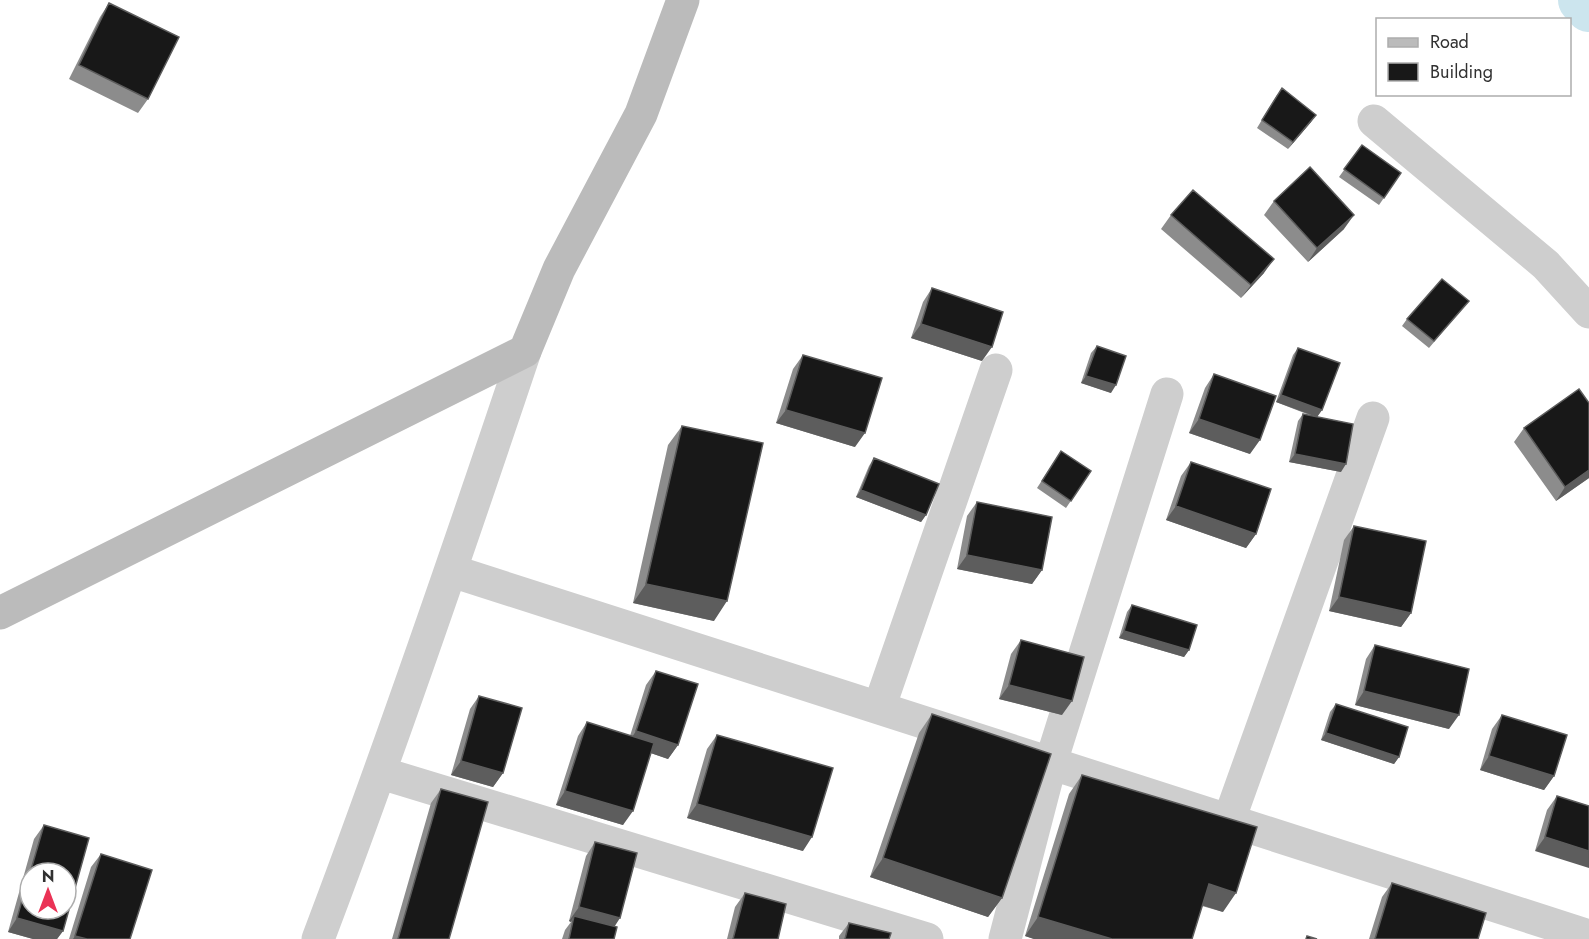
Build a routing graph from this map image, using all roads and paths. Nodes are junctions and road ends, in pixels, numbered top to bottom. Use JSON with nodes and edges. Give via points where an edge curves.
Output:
{"nodes":[{"id":1,"x":683,"y":0,"type":"edge"},
{"id":2,"x":1374,"y":121,"type":"dead end"},
{"id":3,"x":1589,"y":312,"type":"edge"},
{"id":4,"x":525,"y":351,"type":"junction"},
{"id":5,"x":996,"y":370,"type":"dead end"},
{"id":6,"x":1167,"y":394,"type":"dead end"},
{"id":7,"x":1373,"y":418,"type":"dead end"},
{"id":8,"x":452,"y":571,"type":"junction"},
{"id":9,"x":0,"y":614,"type":"edge"},
{"id":10,"x":879,"y":708,"type":"junction"},
{"id":11,"x":1051,"y":762,"type":"junction"},
{"id":12,"x":381,"y":773,"type":"junction"},
{"id":13,"x":1229,"y":820,"type":"junction"},
{"id":14,"x":1589,"y":936,"type":"edge"},
{"id":15,"x":318,"y":939,"type":"edge"},
{"id":16,"x":927,"y":939,"type":"edge"},
{"id":17,"x":1005,"y":939,"type":"edge"}],
"edges":[{"from":1,"to":4,"type":"street","via":[[641,114],[559,269]]},
{"from":2,"to":3,"type":"street","via":[[1546,265]]},
{"from":4,"to":8,"type":"street"},
{"from":4,"to":9,"type":"street"},
{"from":5,"to":10,"type":"street"},
{"from":6,"to":11,"type":"street"},
{"from":7,"to":13,"type":"street"},
{"from":8,"to":10,"type":"street"},
{"from":8,"to":12,"type":"street"},
{"from":10,"to":11,"type":"street"},
{"from":11,"to":13,"type":"street"},
{"from":11,"to":17,"type":"street"},
{"from":12,"to":15,"type":"street"},
{"from":12,"to":16,"type":"street"},
{"from":13,"to":14,"type":"street"}]}
